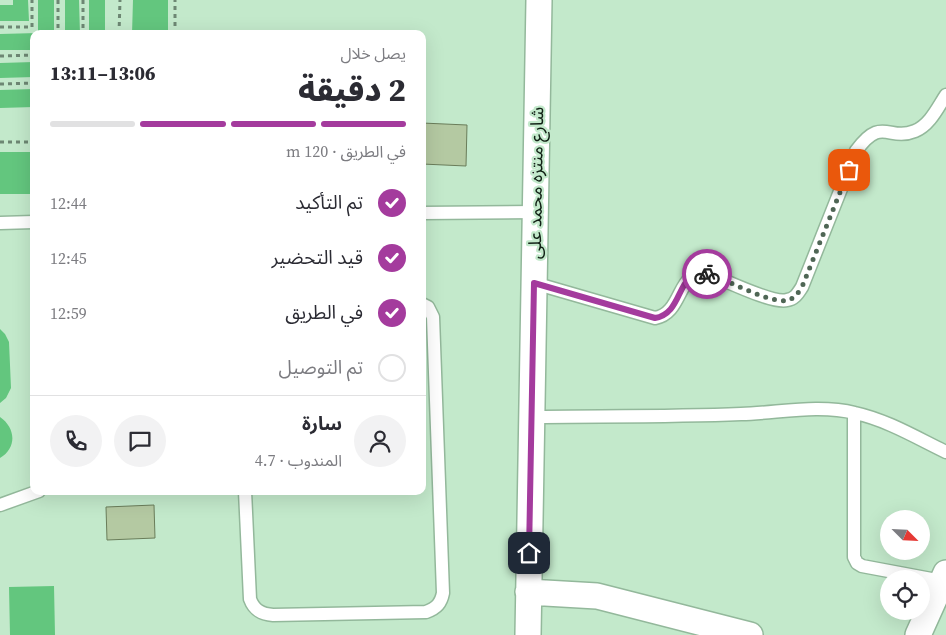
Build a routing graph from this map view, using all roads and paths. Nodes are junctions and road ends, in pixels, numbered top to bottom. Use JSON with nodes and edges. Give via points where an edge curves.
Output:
{"nodes":[{"id":1,"x":32,"y":0,"type":"edge"},
{"id":2,"x":58,"y":0,"type":"edge"},
{"id":3,"x":83,"y":0,"type":"edge"},
{"id":4,"x":120,"y":0,"type":"edge"},
{"id":5,"x":175,"y":0,"type":"edge"},
{"id":6,"x":539,"y":0,"type":"edge"},
{"id":7,"x":0,"y":27,"type":"edge"},
{"id":8,"x":58,"y":30,"type":"edge"},
{"id":9,"x":83,"y":30,"type":"edge"},
{"id":10,"x":119,"y":30,"type":"edge"},
{"id":11,"x":175,"y":30,"type":"edge"},
{"id":12,"x":30,"y":55,"type":"edge"},
{"id":13,"x":0,"y":56,"type":"edge"},
{"id":14,"x":30,"y":83,"type":"edge"},
{"id":15,"x":0,"y":84,"type":"edge"},
{"id":16,"x":946,"y":95,"type":"edge"},
{"id":17,"x":0,"y":142,"type":"edge"},
{"id":18,"x":30,"y":142,"type":"edge"},
{"id":19,"x":426,"y":212,"type":"edge"},
{"id":20,"x":535,"y":212,"type":"junction"},
{"id":21,"x":0,"y":222,"type":"edge"},
{"id":22,"x":30,"y":222,"type":"edge"},
{"id":23,"x":534,"y":283,"type":"junction"},
{"id":24,"x":426,"y":306,"type":"edge"},
{"id":25,"x":854,"y":413,"type":"junction"},
{"id":26,"x":531,"y":417,"type":"junction"},
{"id":27,"x":946,"y":452,"type":"edge"},
{"id":28,"x":30,"y":494,"type":"edge"},
{"id":29,"x":245,"y":495,"type":"edge"},
{"id":30,"x":0,"y":505,"type":"edge"},
{"id":31,"x":944,"y":577,"type":"edge"},
{"id":32,"x":528,"y":592,"type":"junction"},
{"id":33,"x":528,"y":635,"type":"edge"},
{"id":34,"x":750,"y":635,"type":"edge"},
{"id":35,"x":918,"y":635,"type":"edge"}],
"edges":[{"from":1,"to":7,"type":"path","via":[[32,27]]},
{"from":2,"to":8,"type":"path"},
{"from":3,"to":9,"type":"path"},
{"from":4,"to":10,"type":"path"},
{"from":5,"to":11,"type":"path"},
{"from":6,"to":20,"type":"street","name":"شارع منتزه محمد على"},
{"from":12,"to":13,"type":"path"},
{"from":14,"to":15,"type":"path"},
{"from":16,"to":23,"type":"lane","via":[[928,122],[916,131],[875,133],[862,143],[802,287],[793,298],[775,300],[712,275],[697,274],[686,281],[668,314],[655,318]]},
{"from":17,"to":18,"type":"path"},
{"from":19,"to":20,"type":"lane"},
{"from":20,"to":23,"type":"street","name":"شارع منتزه محمد على"},
{"from":21,"to":22,"type":"lane"},
{"from":23,"to":26,"type":"street","name":"شارع منتزه محمد على"},
{"from":24,"to":29,"type":"lane","via":[[433,317],[443,592],[438,606],[426,612],[273,615],[258,611],[250,599]]},
{"from":25,"to":26,"type":"lane","via":[[812,409],[718,415]]},
{"from":25,"to":27,"type":"lane","via":[[874,418]]},
{"from":25,"to":31,"type":"lane","via":[[854,557],[862,566]]},
{"from":26,"to":32,"type":"street","name":"شارع منتزه محمد على"},
{"from":28,"to":30,"type":"lane"},
{"from":31,"to":35,"type":"street"},
{"from":32,"to":33,"type":"street","name":"شارع منتزه محمد على"},
{"from":32,"to":34,"type":"street","via":[[618,600]]}]}
